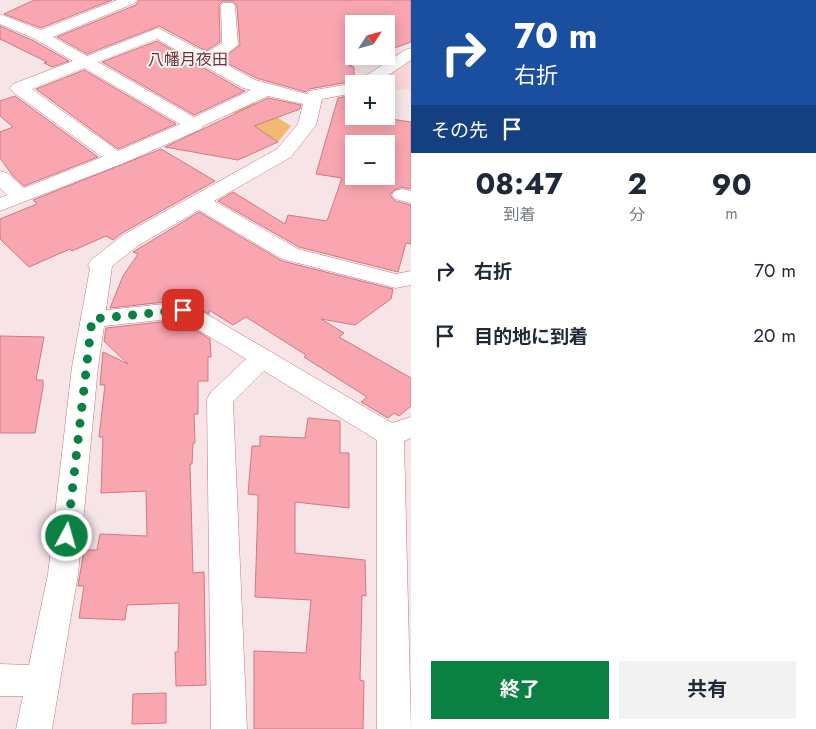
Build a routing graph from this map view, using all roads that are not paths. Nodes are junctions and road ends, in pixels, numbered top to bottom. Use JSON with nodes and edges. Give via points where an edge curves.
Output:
{"nodes":[{"id":1,"x":130,"y":0,"type":"edge"},
{"id":2,"x":228,"y":6,"type":"dead end"},
{"id":3,"x":0,"y":19,"type":"edge"},
{"id":4,"x":175,"y":26,"type":"dead end"},
{"id":5,"x":158,"y":33,"type":"junction"},
{"id":6,"x":41,"y":36,"type":"junction"},
{"id":7,"x":411,"y":52,"type":"edge"},
{"id":8,"x":86,"y":60,"type":"junction"},
{"id":9,"x":208,"y":60,"type":"junction"},
{"id":10,"x":376,"y":75,"type":"edge"},
{"id":11,"x":266,"y":90,"type":"junction"},
{"id":12,"x":345,"y":90,"type":"edge"},
{"id":13,"x":313,"y":101,"type":"junction"},
{"id":14,"x":195,"y":125,"type":"junction"},
{"id":15,"x":117,"y":159,"type":"junction"},
{"id":16,"x":0,"y":177,"type":"edge"},
{"id":17,"x":21,"y":197,"type":"junction"},
{"id":18,"x":198,"y":201,"type":"junction"},
{"id":19,"x":0,"y":205,"type":"edge"},
{"id":20,"x":411,"y":278,"type":"edge"},
{"id":21,"x":92,"y":319,"type":"junction"},
{"id":22,"x":262,"y":358,"type":"junction"},
{"id":23,"x":401,"y":431,"type":"edge"},
{"id":24,"x":0,"y":680,"type":"edge"},
{"id":25,"x":43,"y":684,"type":"junction"},
{"id":26,"x":34,"y":729,"type":"edge"},
{"id":27,"x":228,"y":729,"type":"edge"},
{"id":28,"x":395,"y":729,"type":"edge"}],
"edges":[{"from":1,"to":6,"type":"street"},
{"from":2,"to":9,"type":"street","via":[[230,45]]},
{"from":3,"to":6,"type":"street"},
{"from":4,"to":5,"type":"street"},
{"from":5,"to":8,"type":"street"},
{"from":5,"to":9,"type":"street"},
{"from":6,"to":8,"type":"street"},
{"from":7,"to":10,"type":"street"},
{"from":8,"to":14,"type":"street"},
{"from":8,"to":15,"type":"street","via":[[19,88]]},
{"from":9,"to":11,"type":"street"},
{"from":11,"to":13,"type":"street"},
{"from":11,"to":14,"type":"street"},
{"from":12,"to":13,"type":"street","via":[[315,95]]},
{"from":13,"to":18,"type":"street","via":[[307,125],[284,152]]},
{"from":14,"to":15,"type":"street"},
{"from":15,"to":17,"type":"street"},
{"from":16,"to":17,"type":"street"},
{"from":17,"to":19,"type":"street"},
{"from":18,"to":20,"type":"street","via":[[290,254],[396,281]]},
{"from":18,"to":21,"type":"street","via":[[131,240],[99,265]]},
{"from":21,"to":22,"type":"street","via":[[183,310]]},
{"from":21,"to":25,"type":"street","via":[[63,574]]},
{"from":22,"to":23,"type":"street"},
{"from":22,"to":27,"type":"street","via":[[220,400]]},
{"from":23,"to":28,"type":"street"},
{"from":24,"to":25,"type":"street"},
{"from":25,"to":26,"type":"street"}]}
